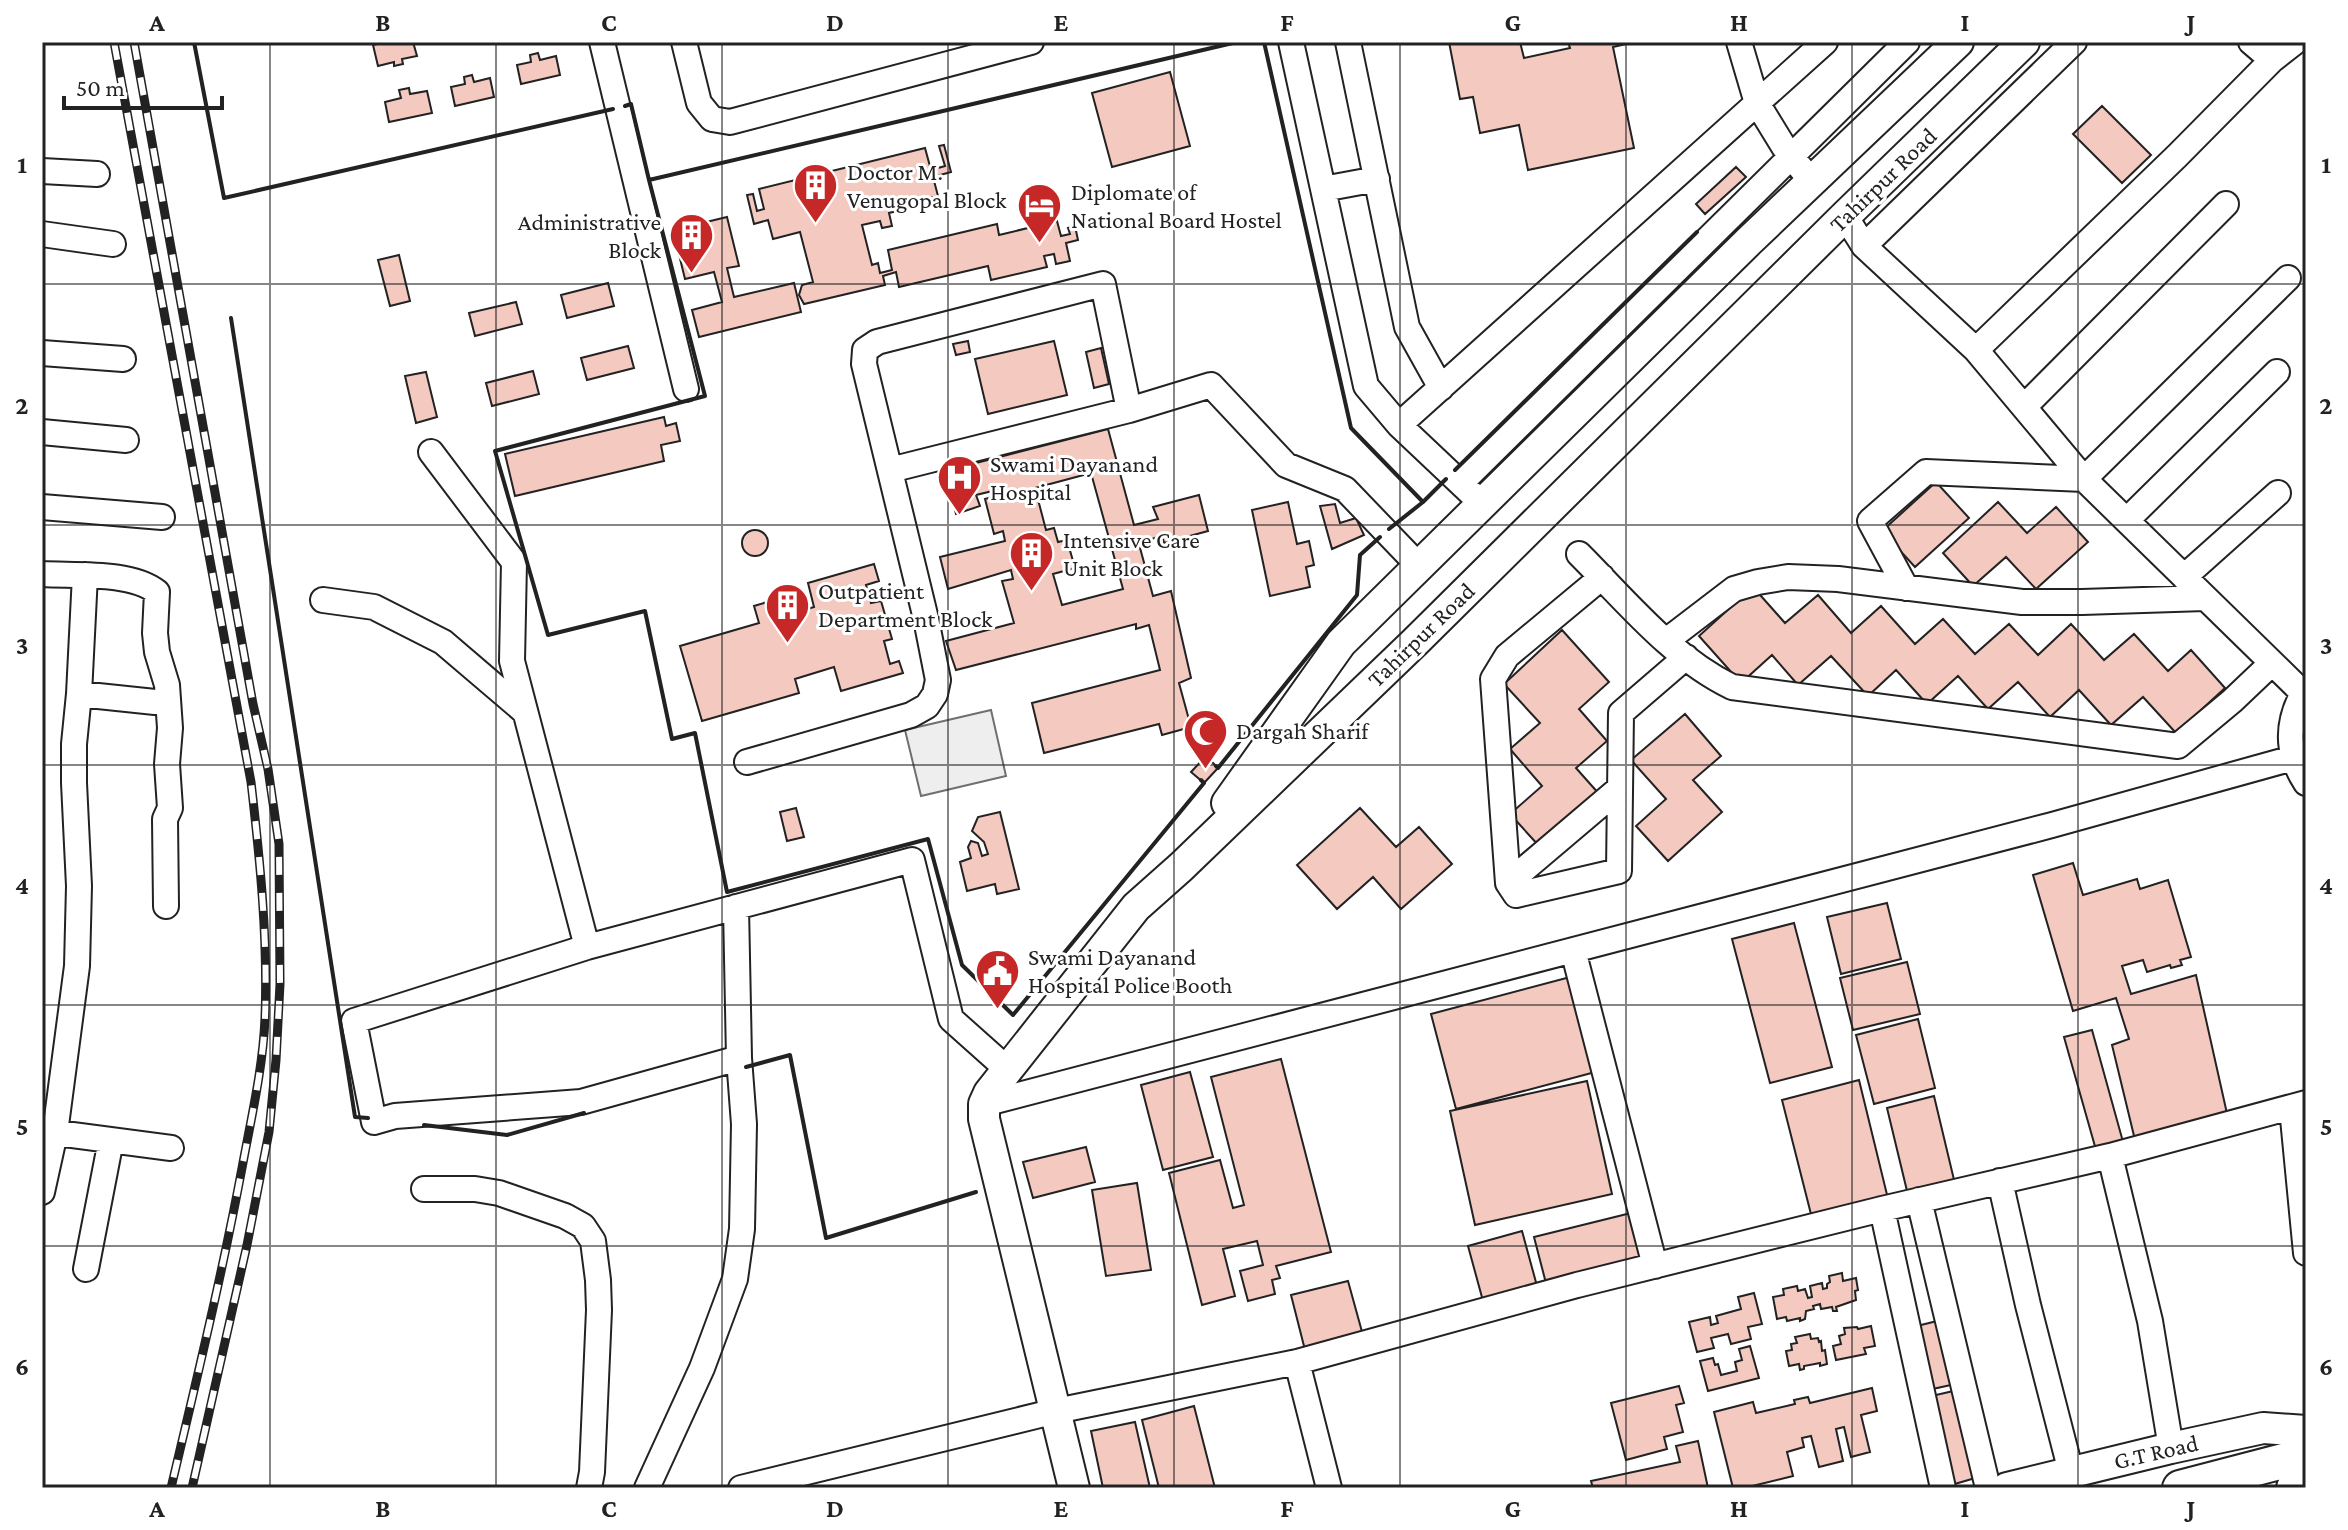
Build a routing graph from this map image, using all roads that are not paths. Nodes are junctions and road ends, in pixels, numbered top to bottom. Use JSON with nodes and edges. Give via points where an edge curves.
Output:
{"nodes":[{"id":1,"x":602,"y":42,"type":"edge"},
{"id":2,"x":684,"y":42,"type":"edge"},
{"id":3,"x":1031,"y":42,"type":"edge"},
{"id":4,"x":1291,"y":42,"type":"edge"},
{"id":5,"x":1348,"y":42,"type":"edge"},
{"id":6,"x":1739,"y":42,"type":"edge"},
{"id":7,"x":1825,"y":42,"type":"edge"},
{"id":8,"x":1907,"y":42,"type":"edge"},
{"id":9,"x":1958,"y":42,"type":"edge"},
{"id":10,"x":2024,"y":42,"type":"edge"},
{"id":11,"x":2074,"y":42,"type":"edge"},
{"id":12,"x":2251,"y":42,"type":"edge"},
{"id":13,"x":2295,"y":42,"type":"edge"},
{"id":14,"x":2272,"y":60,"type":"junction"},
{"id":15,"x":1757,"y":103,"type":"junction"},
{"id":16,"x":1791,"y":156,"type":"junction"},
{"id":17,"x":42,"y":171,"type":"edge"},
{"id":18,"x":97,"y":174,"type":"dead end"},
{"id":19,"x":1377,"y":179,"type":"junction"},
{"id":20,"x":1812,"y":182,"type":"junction"},
{"id":21,"x":1323,"y":189,"type":"junction"},
{"id":22,"x":2226,"y":204,"type":"dead end"},
{"id":23,"x":1845,"y":216,"type":"junction"},
{"id":24,"x":42,"y":234,"type":"edge"},
{"id":25,"x":113,"y":244,"type":"dead end"},
{"id":26,"x":1864,"y":246,"type":"junction"},
{"id":27,"x":2288,"y":278,"type":"dead end"},
{"id":28,"x":1976,"y":350,"type":"junction"},
{"id":29,"x":42,"y":353,"type":"edge"},
{"id":30,"x":123,"y":359,"type":"dead end"},
{"id":31,"x":2277,"y":372,"type":"dead end"},
{"id":32,"x":1441,"y":388,"type":"junction"},
{"id":33,"x":686,"y":389,"type":"dead end"},
{"id":34,"x":2024,"y":407,"type":"junction"},
{"id":35,"x":1129,"y":410,"type":"junction"},
{"id":36,"x":1399,"y":425,"type":"junction"},
{"id":37,"x":42,"y":432,"type":"edge"},
{"id":38,"x":126,"y":440,"type":"dead end"},
{"id":39,"x":431,"y":452,"type":"dead end"},
{"id":40,"x":890,"y":470,"type":"junction"},
{"id":41,"x":2084,"y":479,"type":"junction"},
{"id":42,"x":2278,"y":493,"type":"dead end"},
{"id":43,"x":1471,"y":494,"type":"junction"},
{"id":44,"x":42,"y":507,"type":"edge"},
{"id":45,"x":162,"y":517,"type":"dead end"},
{"id":46,"x":2127,"y":520,"type":"junction"},
{"id":47,"x":1579,"y":554,"type":"dead end"},
{"id":48,"x":1419,"y":566,"type":"junction"},
{"id":49,"x":42,"y":574,"type":"edge"},
{"id":50,"x":85,"y":575,"type":"junction"},
{"id":51,"x":1602,"y":577,"type":"junction"},
{"id":52,"x":2184,"y":577,"type":"junction"},
{"id":53,"x":1906,"y":588,"type":"junction"},
{"id":54,"x":2205,"y":598,"type":"junction"},
{"id":55,"x":323,"y":600,"type":"dead end"},
{"id":56,"x":1666,"y":641,"type":"junction"},
{"id":57,"x":1686,"y":657,"type":"junction"},
{"id":58,"x":2272,"y":663,"type":"junction"},
{"id":59,"x":2304,"y":690,"type":"edge"},
{"id":60,"x":79,"y":694,"type":"junction"},
{"id":61,"x":1304,"y":695,"type":"junction"},
{"id":62,"x":155,"y":702,"type":"dead end"},
{"id":63,"x":525,"y":712,"type":"junction"},
{"id":64,"x":1331,"y":722,"type":"junction"},
{"id":65,"x":2293,"y":758,"type":"junction"},
{"id":66,"x":747,"y":762,"type":"dead end"},
{"id":67,"x":2306,"y":783,"type":"edge"},
{"id":68,"x":1620,"y":788,"type":"junction"},
{"id":69,"x":1181,"y":867,"type":"junction"},
{"id":70,"x":1508,"y":883,"type":"junction"},
{"id":71,"x":166,"y":906,"type":"dead end"},
{"id":72,"x":736,"y":907,"type":"junction"},
{"id":73,"x":587,"y":947,"type":"junction"},
{"id":74,"x":1573,"y":950,"type":"junction"},
{"id":75,"x":739,"y":1058,"type":"junction"},
{"id":76,"x":1007,"y":1069,"type":"junction"},
{"id":77,"x":984,"y":1104,"type":"junction"},
{"id":78,"x":2299,"y":1105,"type":"edge"},
{"id":79,"x":48,"y":1132,"type":"edge"},
{"id":80,"x":111,"y":1140,"type":"junction"},
{"id":81,"x":171,"y":1148,"type":"dead end"},
{"id":82,"x":2110,"y":1156,"type":"junction"},
{"id":83,"x":2000,"y":1181,"type":"junction"},
{"id":84,"x":424,"y":1189,"type":"dead end"},
{"id":85,"x":42,"y":1192,"type":"edge"},
{"id":86,"x":1919,"y":1200,"type":"junction"},
{"id":87,"x":1882,"y":1209,"type":"junction"},
{"id":88,"x":2306,"y":1253,"type":"edge"},
{"id":89,"x":1655,"y":1266,"type":"junction"},
{"id":90,"x":86,"y":1269,"type":"dead end"},
{"id":91,"x":1297,"y":1362,"type":"junction"},
{"id":92,"x":1056,"y":1411,"type":"junction"},
{"id":93,"x":2306,"y":1433,"type":"edge"},
{"id":94,"x":2171,"y":1448,"type":"junction"},
{"id":95,"x":2306,"y":1455,"type":"edge"},
{"id":96,"x":2081,"y":1480,"type":"edge"},
{"id":97,"x":2306,"y":1485,"type":"edge"},
{"id":98,"x":589,"y":1488,"type":"edge"},
{"id":99,"x":647,"y":1488,"type":"edge"},
{"id":100,"x":741,"y":1488,"type":"edge"},
{"id":101,"x":1074,"y":1488,"type":"edge"},
{"id":102,"x":1329,"y":1488,"type":"edge"},
{"id":103,"x":1943,"y":1488,"type":"edge"},
{"id":104,"x":1988,"y":1488,"type":"edge"},
{"id":105,"x":2007,"y":1488,"type":"edge"},
{"id":106,"x":2180,"y":1488,"type":"edge"},
{"id":107,"x":2294,"y":1488,"type":"edge"}],
"edges":[{"from":1,"to":33,"type":"street"},
{"from":2,"to":3,"type":"street","via":[[699,103],[712,119],[730,122]]},
{"from":4,"to":21,"type":"street"},
{"from":5,"to":19,"type":"street"},
{"from":6,"to":15,"type":"street"},
{"from":7,"to":15,"type":"street"},
{"from":8,"to":16,"type":"street"},
{"from":9,"to":20,"type":"main road","name":"Tahirpur Road"},
{"from":10,"to":23,"type":"main road","name":"Tahirpur Road"},
{"from":11,"to":26,"type":"street"},
{"from":12,"to":14,"type":"street"},
{"from":13,"to":14,"type":"street"},
{"from":14,"to":28,"type":"street"},
{"from":15,"to":16,"type":"street"},
{"from":15,"to":32,"type":"street"},
{"from":16,"to":20,"type":"street"},
{"from":16,"to":43,"type":"street"},
{"from":17,"to":18,"type":"street"},
{"from":19,"to":21,"type":"street"},
{"from":19,"to":32,"type":"street","via":[[1407,327]]},
{"from":20,"to":23,"type":"main road"},
{"from":20,"to":43,"type":"main road","name":"Tahirpur Road"},
{"from":21,"to":36,"type":"street","via":[[1366,386]]},
{"from":22,"to":34,"type":"street"},
{"from":23,"to":26,"type":"street"},
{"from":23,"to":64,"type":"main road","name":"Tahirpur Road"},
{"from":24,"to":25,"type":"street"},
{"from":26,"to":28,"type":"street"},
{"from":27,"to":41,"type":"street"},
{"from":28,"to":34,"type":"street"},
{"from":29,"to":30,"type":"street"},
{"from":31,"to":46,"type":"street"},
{"from":32,"to":36,"type":"street"},
{"from":34,"to":41,"type":"street"},
{"from":35,"to":40,"type":"street"},
{"from":35,"to":40,"type":"street","via":[[1103,284],[877,342],[865,350]]},
{"from":35,"to":48,"type":"street","via":[[1211,385],[1286,465],[1345,489]]},
{"from":36,"to":43,"type":"street"},
{"from":37,"to":38,"type":"street"},
{"from":39,"to":63,"type":"street","via":[[514,562],[512,661]]},
{"from":40,"to":66,"type":"street","via":[[926,619],[938,680],[935,694],[911,715]]},
{"from":41,"to":46,"type":"street"},
{"from":41,"to":53,"type":"street","via":[[1926,472],[1870,521]]},
{"from":42,"to":52,"type":"street"},
{"from":43,"to":48,"type":"main road","name":"Tahirpur Road"},
{"from":44,"to":45,"type":"street"},
{"from":46,"to":52,"type":"street"},
{"from":47,"to":51,"type":"street"},
{"from":48,"to":61,"type":"main road","name":"Tahirpur Road","via":[[1341,643]]},
{"from":49,"to":50,"type":"street"},
{"from":50,"to":60,"type":"street"},
{"from":50,"to":71,"type":"street","via":[[130,580],[157,592],[155,633],[170,728]]},
{"from":51,"to":56,"type":"street"},
{"from":51,"to":70,"type":"street","via":[[1507,656],[1493,679]]},
{"from":52,"to":54,"type":"street"},
{"from":53,"to":54,"type":"street","via":[[2022,602]]},
{"from":53,"to":56,"type":"street","via":[[1838,579],[1758,582],[1734,589]]},
{"from":54,"to":58,"type":"street"},
{"from":55,"to":63,"type":"street","via":[[374,607],[443,642]]},
{"from":56,"to":57,"type":"street"},
{"from":57,"to":58,"type":"street","via":[[1732,687],[2178,746]]},
{"from":57,"to":68,"type":"street","via":[[1621,713]]},
{"from":58,"to":59,"type":"street"},
{"from":59,"to":65,"type":"street","via":[[2290,731]]},
{"from":60,"to":62,"type":"street"},
{"from":60,"to":79,"type":"street","via":[[74,783],[77,966]]},
{"from":61,"to":64,"type":"main road"},
{"from":61,"to":69,"type":"main road","name":"Tahirpur Road"},
{"from":63,"to":73,"type":"street"},
{"from":64,"to":69,"type":"main road","name":"Tahirpur Road"},
{"from":65,"to":67,"type":"street"},
{"from":65,"to":74,"type":"street"},
{"from":68,"to":70,"type":"street"},
{"from":68,"to":70,"type":"street","via":[[1619,871],[1516,895]]},
{"from":69,"to":76,"type":"main road","via":[[1136,907]]},
{"from":72,"to":73,"type":"street"},
{"from":72,"to":75,"type":"street"},
{"from":72,"to":76,"type":"street","via":[[912,860],[951,1019]]},
{"from":73,"to":75,"type":"street","via":[[354,1021],[374,1122],[581,1102]]},
{"from":74,"to":77,"type":"street"},
{"from":74,"to":89,"type":"street"},
{"from":75,"to":99,"type":"street","via":[[744,1124],[742,1229],[735,1279],[702,1368]]},
{"from":76,"to":77,"type":"main road"},
{"from":77,"to":92,"type":"main road"},
{"from":78,"to":82,"type":"street"},
{"from":78,"to":88,"type":"street"},
{"from":79,"to":80,"type":"street"},
{"from":79,"to":85,"type":"street"},
{"from":80,"to":81,"type":"street"},
{"from":80,"to":90,"type":"street"},
{"from":82,"to":83,"type":"street"},
{"from":82,"to":94,"type":"street","via":[[2150,1321]]},
{"from":83,"to":86,"type":"street"},
{"from":83,"to":96,"type":"street","via":[[2028,1305]]},
{"from":84,"to":98,"type":"street","via":[[499,1193],[565,1216],[583,1226],[593,1241],[599,1310]]},
{"from":86,"to":87,"type":"street"},
{"from":86,"to":104,"type":"street"},
{"from":87,"to":89,"type":"street"},
{"from":87,"to":103,"type":"street"},
{"from":89,"to":91,"type":"street"},
{"from":91,"to":92,"type":"street"},
{"from":91,"to":102,"type":"street"},
{"from":92,"to":100,"type":"street"},
{"from":92,"to":101,"type":"main road"},
{"from":93,"to":94,"type":"main road","name":"G.T Road","via":[[2263,1428]]},
{"from":93,"to":96,"type":"main road","via":[[2123,1479]]},
{"from":94,"to":96,"type":"main road","name":"G.T Road"},
{"from":95,"to":106,"type":"highway"},
{"from":96,"to":105,"type":"main road","name":"G.T Road"},
{"from":97,"to":107,"type":"highway"}]}
